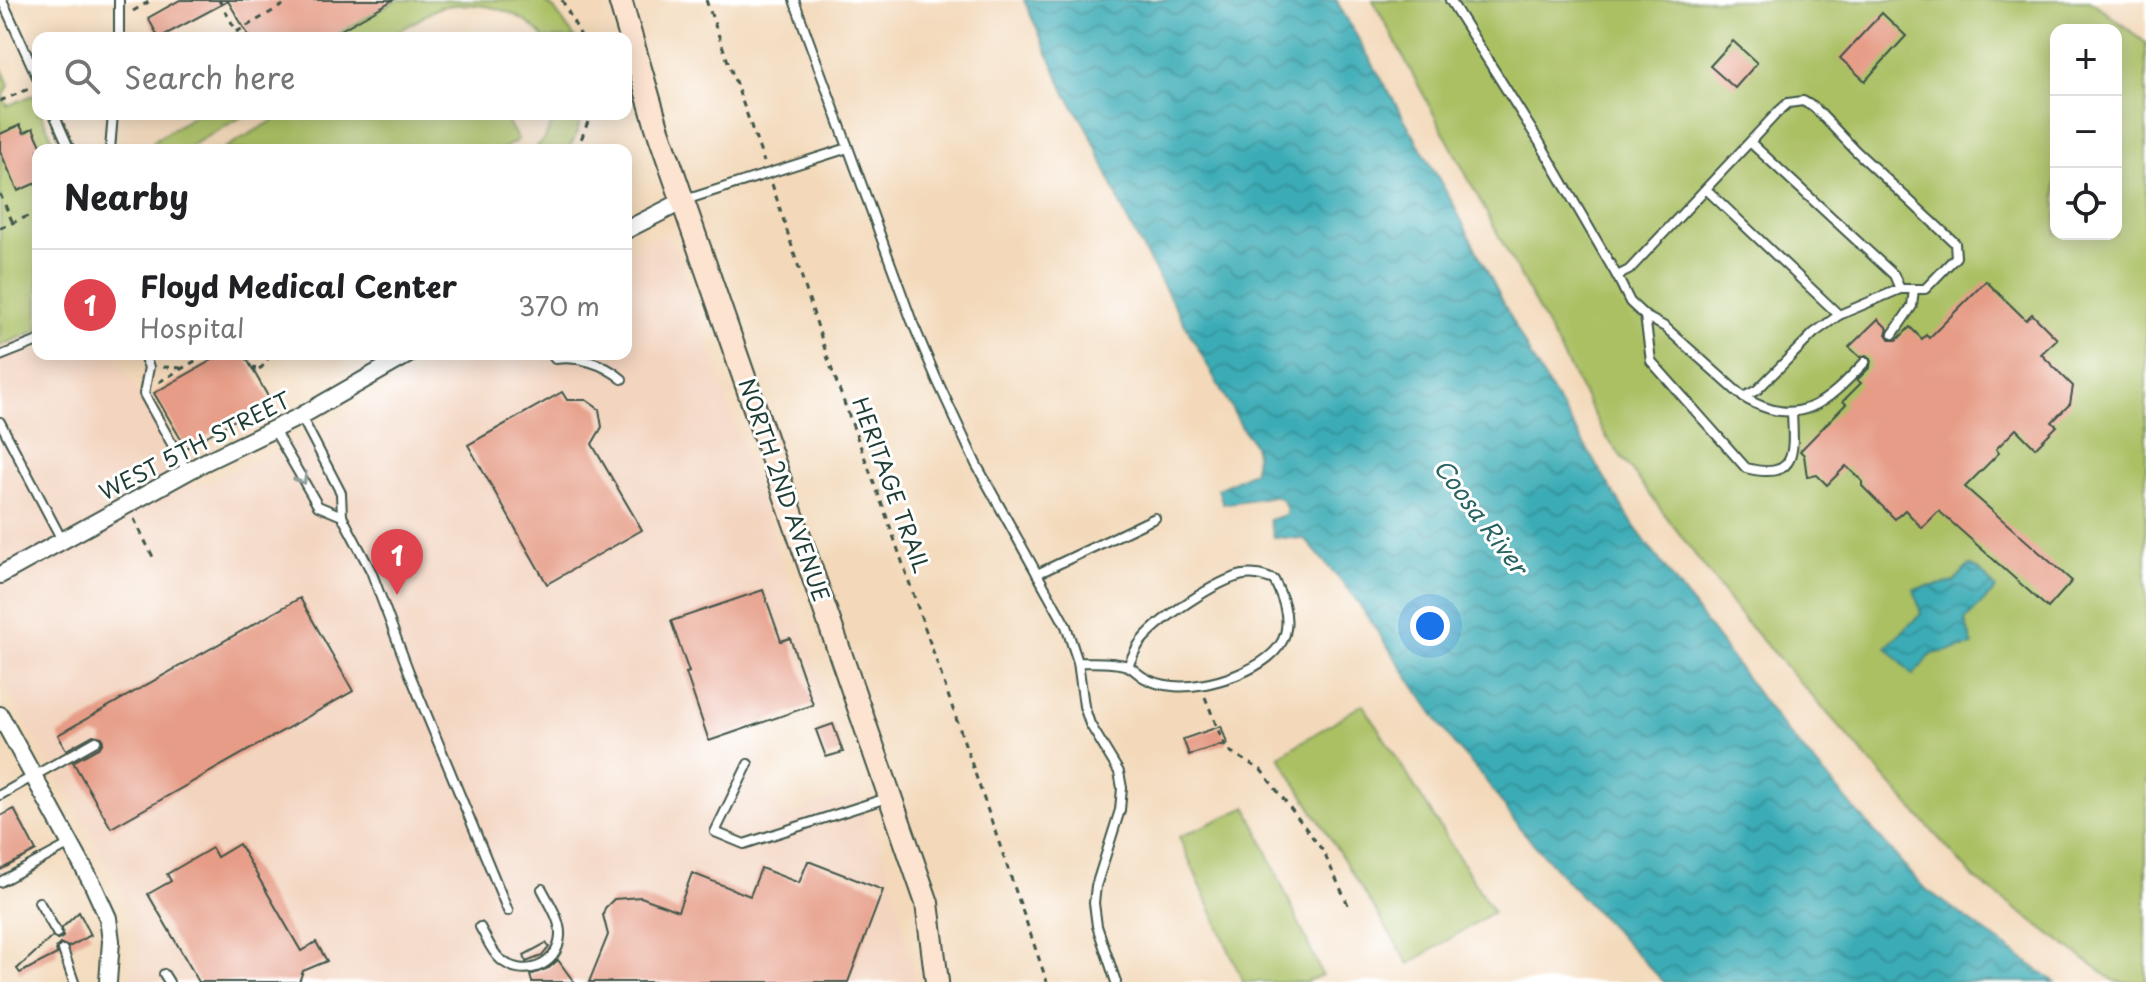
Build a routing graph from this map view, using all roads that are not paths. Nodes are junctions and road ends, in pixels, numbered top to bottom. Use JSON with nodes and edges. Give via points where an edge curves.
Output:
{"nodes":[{"id":1,"x":2,"y":0,"type":"edge"},
{"id":2,"x":119,"y":0,"type":"edge"},
{"id":3,"x":620,"y":0,"type":"edge"},
{"id":4,"x":794,"y":0,"type":"edge"},
{"id":5,"x":1450,"y":0,"type":"edge"},
{"id":6,"x":119,"y":32,"type":"edge"},
{"id":7,"x":629,"y":32,"type":"edge"},
{"id":8,"x":632,"y":41,"type":"edge"},
{"id":9,"x":32,"y":68,"type":"edge"},
{"id":10,"x":57,"y":120,"type":"edge"},
{"id":11,"x":112,"y":120,"type":"edge"},
{"id":12,"x":1751,"y":143,"type":"junction"},
{"id":13,"x":67,"y":144,"type":"edge"},
{"id":14,"x":110,"y":144,"type":"edge"},
{"id":15,"x":848,"y":148,"type":"junction"},
{"id":16,"x":1707,"y":190,"type":"junction"},
{"id":17,"x":683,"y":201,"type":"junction"},
{"id":18,"x":632,"y":227,"type":"edge"},
{"id":19,"x":1617,"y":276,"type":"junction"},
{"id":20,"x":1900,"y":289,"type":"junction"},
{"id":21,"x":1914,"y":289,"type":"junction"},
{"id":22,"x":1839,"y":315,"type":"junction"},
{"id":23,"x":1645,"y":316,"type":"junction"},
{"id":24,"x":1893,"y":334,"type":"dead end"},
{"id":25,"x":32,"y":343,"type":"edge"},
{"id":26,"x":0,"y":356,"type":"edge"},
{"id":27,"x":146,"y":360,"type":"edge"},
{"id":28,"x":399,"y":360,"type":"edge"},
{"id":29,"x":581,"y":360,"type":"edge"},
{"id":30,"x":1865,"y":362,"type":"dead end"},
{"id":31,"x":622,"y":379,"type":"dead end"},
{"id":32,"x":1743,"y":397,"type":"junction"},
{"id":33,"x":1792,"y":413,"type":"junction"},
{"id":34,"x":301,"y":416,"type":"junction"},
{"id":35,"x":0,"y":422,"type":"edge"},
{"id":36,"x":274,"y":430,"type":"junction"},
{"id":37,"x":188,"y":472,"type":"junction"},
{"id":38,"x":342,"y":516,"type":"junction"},
{"id":39,"x":1155,"y":518,"type":"dead end"},
{"id":40,"x":62,"y":541,"type":"junction"},
{"id":41,"x":1037,"y":574,"type":"junction"},
{"id":42,"x":0,"y":575,"type":"edge"},
{"id":43,"x":1078,"y":662,"type":"junction"},
{"id":44,"x":1128,"y":666,"type":"junction"},
{"id":45,"x":0,"y":715,"type":"edge"},
{"id":46,"x":96,"y":741,"type":"dead end"},
{"id":47,"x":748,"y":764,"type":"dead end"},
{"id":48,"x":33,"y":776,"type":"junction"},
{"id":49,"x":0,"y":795,"type":"edge"},
{"id":50,"x":891,"y":797,"type":"junction"},
{"id":51,"x":71,"y":843,"type":"junction"},
{"id":52,"x":0,"y":882,"type":"edge"},
{"id":53,"x":542,"y":889,"type":"dead end"},
{"id":54,"x":39,"y":902,"type":"dead end"},
{"id":55,"x":508,"y":911,"type":"dead end"},
{"id":56,"x":480,"y":927,"type":"dead end"},
{"id":57,"x":57,"y":933,"type":"dead end"},
{"id":58,"x":63,"y":950,"type":"dead end"},
{"id":59,"x":74,"y":982,"type":"edge"},
{"id":60,"x":108,"y":982,"type":"edge"},
{"id":61,"x":937,"y":982,"type":"edge"},
{"id":62,"x":1116,"y":982,"type":"edge"}],
"edges":[{"from":1,"to":9,"type":"lane"},
{"from":2,"to":6,"type":"lane"},
{"from":3,"to":7,"type":"main road","name":"NORTH 2ND AVENUE"},
{"from":4,"to":15,"type":"lane"},
{"from":5,"to":19,"type":"lane"},
{"from":8,"to":17,"type":"main road","name":"NORTH 2ND AVENUE"},
{"from":10,"to":13,"type":"lane"},
{"from":11,"to":14,"type":"lane"},
{"from":12,"to":16,"type":"lane"},
{"from":12,"to":20,"type":"lane","via":[[1894,275]]},
{"from":12,"to":21,"type":"lane","via":[[1788,103],[1803,101],[1815,108],[1955,243],[1956,257],[1944,272],[1925,289]]},
{"from":15,"to":17,"type":"lane"},
{"from":15,"to":41,"type":"lane","via":[[937,380]]},
{"from":16,"to":19,"type":"lane"},
{"from":16,"to":22,"type":"lane"},
{"from":17,"to":18,"type":"street"},
{"from":17,"to":50,"type":"main road","name":"NORTH 2ND AVENUE"},
{"from":19,"to":23,"type":"lane","via":[[1630,302]]},
{"from":20,"to":21,"type":"lane"},
{"from":20,"to":22,"type":"lane"},
{"from":21,"to":24,"type":"lane","via":[[1912,306]]},
{"from":22,"to":32,"type":"lane"},
{"from":23,"to":32,"type":"lane","via":[[1665,327]]},
{"from":23,"to":33,"type":"lane","via":[[1651,361],[1746,468],[1781,470],[1792,456]]},
{"from":25,"to":26,"type":"lane"},
{"from":27,"to":37,"type":"lane","via":[[144,394]]},
{"from":28,"to":34,"type":"street","name":"WEST 5TH STREET"},
{"from":29,"to":31,"type":"lane"},
{"from":30,"to":33,"type":"lane","via":[[1819,406]]},
{"from":32,"to":33,"type":"lane","via":[[1775,412]]},
{"from":34,"to":36,"type":"street","name":"WEST 5TH STREET"},
{"from":34,"to":38,"type":"lane","via":[[341,493]]},
{"from":35,"to":40,"type":"lane"},
{"from":36,"to":37,"type":"street","name":"WEST 5TH STREET"},
{"from":36,"to":38,"type":"lane","one_way":true,"via":[[318,506]]},
{"from":37,"to":40,"type":"street","name":"WEST 5TH STREET"},
{"from":38,"to":55,"type":"lane","via":[[371,571]]},
{"from":39,"to":41,"type":"lane"},
{"from":40,"to":42,"type":"street","name":"WEST 5TH STREET"},
{"from":41,"to":43,"type":"lane","via":[[1066,626]]},
{"from":43,"to":44,"type":"lane"},
{"from":43,"to":62,"type":"lane","via":[[1087,715],[1119,772],[1122,788],[1094,903]]},
{"from":44,"to":44,"type":"lane","via":[[1158,683],[1200,686],[1257,664],[1280,645],[1285,633],[1285,605],[1274,580],[1247,574],[1202,593],[1142,639]]},
{"from":45,"to":48,"type":"street"},
{"from":46,"to":48,"type":"lane"},
{"from":47,"to":50,"type":"lane","via":[[715,832],[744,844]]},
{"from":48,"to":49,"type":"lane"},
{"from":48,"to":51,"type":"street"},
{"from":50,"to":61,"type":"main road","name":"NORTH 2ND AVENUE","via":[[927,903]]},
{"from":51,"to":52,"type":"lane"},
{"from":51,"to":60,"type":"street","via":[[108,918]]},
{"from":53,"to":56,"type":"lane","via":[[560,936],[544,964],[511,967],[498,958]]},
{"from":54,"to":57,"type":"lane"},
{"from":58,"to":59,"type":"lane"}]}
